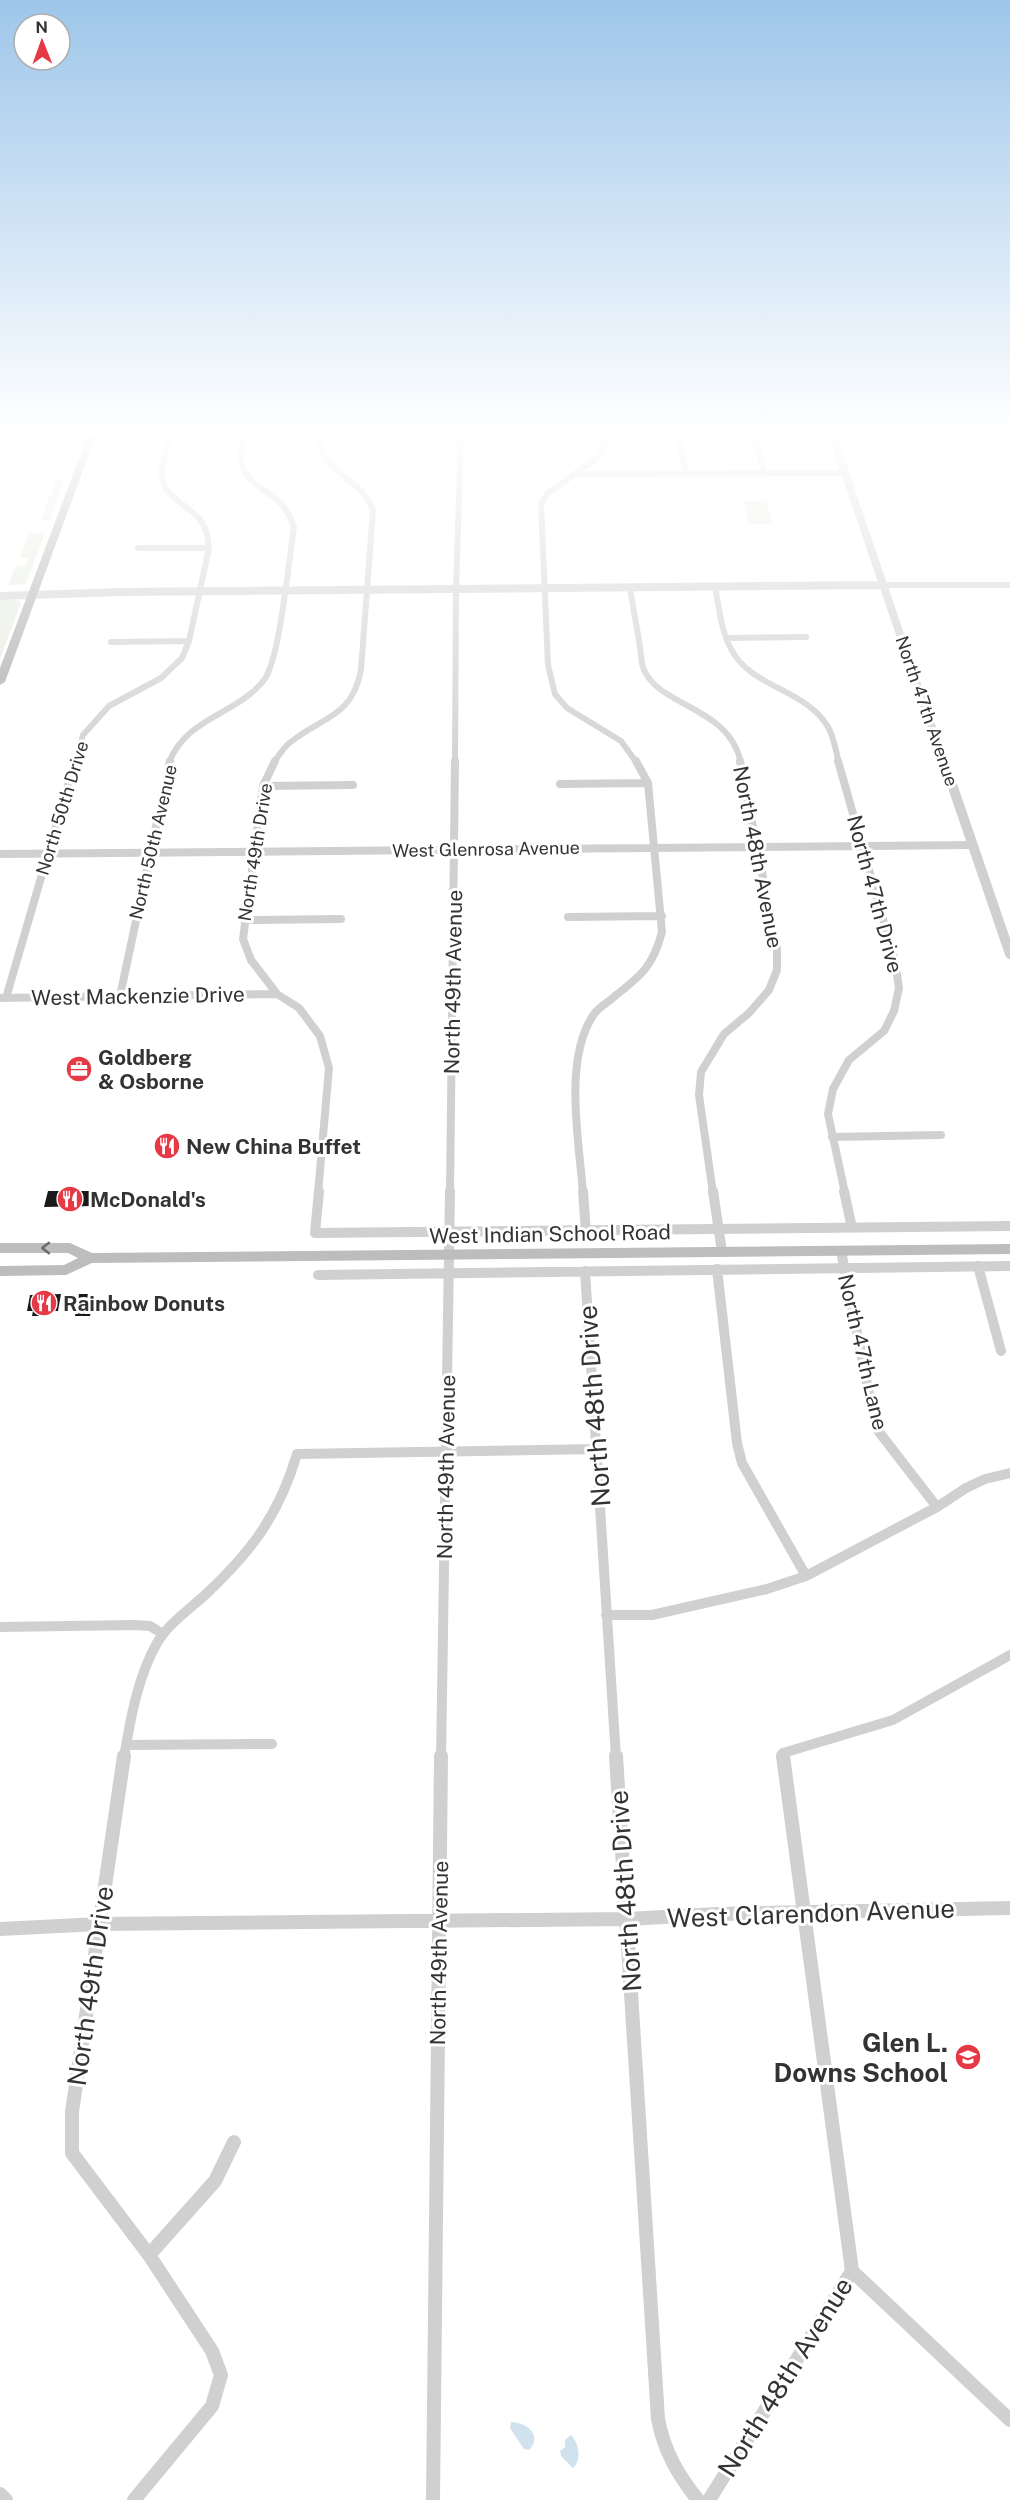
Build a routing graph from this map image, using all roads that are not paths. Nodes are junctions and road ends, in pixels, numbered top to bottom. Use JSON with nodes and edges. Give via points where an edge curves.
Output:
{"nodes":[{"id":1,"x":49,"y":552,"type":"edge"},
{"id":2,"x":208,"y":552,"type":"edge"},
{"id":3,"x":290,"y":552,"type":"edge"},
{"id":4,"x":371,"y":552,"type":"edge"},
{"id":5,"x":457,"y":552,"type":"edge"},
{"id":6,"x":542,"y":552,"type":"edge"},
{"id":7,"x":872,"y":552,"type":"edge"},
{"id":8,"x":884,"y":585,"type":"junction"},
{"id":9,"x":1010,"y":585,"type":"edge"},
{"id":10,"x":715,"y":586,"type":"junction"},
{"id":11,"x":630,"y":588,"type":"junction"},
{"id":12,"x":456,"y":589,"type":"junction"},
{"id":13,"x":545,"y":589,"type":"junction"},
{"id":14,"x":369,"y":590,"type":"junction"},
{"id":15,"x":200,"y":591,"type":"junction"},
{"id":16,"x":284,"y":591,"type":"junction"},
{"id":17,"x":0,"y":596,"type":"edge"},
{"id":18,"x":32,"y":596,"type":"junction"},
{"id":19,"x":806,"y":637,"type":"dead end"},
{"id":20,"x":727,"y":638,"type":"junction"},
{"id":21,"x":189,"y":641,"type":"junction"},
{"id":22,"x":111,"y":642,"type":"dead end"},
{"id":23,"x":0,"y":681,"type":"edge"},
{"id":24,"x":648,"y":783,"type":"junction"},
{"id":25,"x":560,"y":784,"type":"dead end"},
{"id":26,"x":353,"y":785,"type":"dead end"},
{"id":27,"x":263,"y":786,"type":"junction"},
{"id":28,"x":972,"y":845,"type":"junction"},
{"id":29,"x":863,"y":846,"type":"junction"},
{"id":30,"x":758,"y":847,"type":"junction"},
{"id":31,"x":655,"y":848,"type":"junction"},
{"id":32,"x":455,"y":850,"type":"junction"},
{"id":33,"x":254,"y":851,"type":"junction"},
{"id":34,"x":152,"y":852,"type":"junction"},
{"id":35,"x":49,"y":853,"type":"junction"},
{"id":36,"x":0,"y":854,"type":"edge"},
{"id":37,"x":662,"y":916,"type":"junction"},
{"id":38,"x":568,"y":917,"type":"dead end"},
{"id":39,"x":341,"y":919,"type":"dead end"},
{"id":40,"x":244,"y":920,"type":"junction"},
{"id":41,"x":1010,"y":954,"type":"edge"},
{"id":42,"x":277,"y":994,"type":"junction"},
{"id":43,"x":120,"y":996,"type":"junction"},
{"id":44,"x":3,"y":998,"type":"edge"},
{"id":45,"x":941,"y":1135,"type":"dead end"},
{"id":46,"x":832,"y":1137,"type":"junction"},
{"id":47,"x":1010,"y":1226,"type":"edge"},
{"id":48,"x":852,"y":1228,"type":"junction"},
{"id":49,"x":718,"y":1230,"type":"junction"},
{"id":50,"x":586,"y":1232,"type":"junction"},
{"id":51,"x":315,"y":1233,"type":"joint"},
{"id":52,"x":450,"y":1233,"type":"junction"},
{"id":53,"x":0,"y":1248,"type":"edge"},
{"id":54,"x":1010,"y":1249,"type":"edge"},
{"id":55,"x":841,"y":1251,"type":"junction"},
{"id":56,"x":722,"y":1252,"type":"junction"},
{"id":57,"x":449,"y":1256,"type":"junction"},
{"id":58,"x":90,"y":1258,"type":"junction"},
{"id":59,"x":978,"y":1266,"type":"junction"},
{"id":60,"x":1010,"y":1266,"type":"edge"},
{"id":61,"x":844,"y":1268,"type":"junction"},
{"id":62,"x":717,"y":1269,"type":"junction"},
{"id":63,"x":0,"y":1271,"type":"edge"},
{"id":64,"x":585,"y":1271,"type":"junction"},
{"id":65,"x":449,"y":1273,"type":"junction"},
{"id":66,"x":318,"y":1275,"type":"dead end"},
{"id":67,"x":1001,"y":1351,"type":"dead end"},
{"id":68,"x":597,"y":1449,"type":"junction"},
{"id":69,"x":446,"y":1452,"type":"junction"},
{"id":70,"x":1010,"y":1473,"type":"edge"},
{"id":71,"x":937,"y":1507,"type":"junction"},
{"id":72,"x":806,"y":1576,"type":"junction"},
{"id":73,"x":606,"y":1615,"type":"junction"},
{"id":74,"x":0,"y":1627,"type":"edge"},
{"id":75,"x":163,"y":1634,"type":"junction"},
{"id":76,"x":1010,"y":1656,"type":"edge"},
{"id":77,"x":272,"y":1744,"type":"dead end"},
{"id":78,"x":126,"y":1745,"type":"junction"},
{"id":79,"x":1010,"y":1908,"type":"edge"},
{"id":80,"x":805,"y":1912,"type":"junction"},
{"id":81,"x":627,"y":1919,"type":"junction"},
{"id":82,"x":438,"y":1922,"type":"junction"},
{"id":83,"x":99,"y":1924,"type":"junction"},
{"id":84,"x":0,"y":1929,"type":"edge"},
{"id":85,"x":234,"y":2142,"type":"dead end"},
{"id":86,"x":149,"y":2255,"type":"junction"},
{"id":87,"x":852,"y":2271,"type":"junction"},
{"id":88,"x":1010,"y":2420,"type":"edge"},
{"id":89,"x":0,"y":2494,"type":"edge"},
{"id":90,"x":6,"y":2500,"type":"edge"},
{"id":91,"x":134,"y":2500,"type":"edge"},
{"id":92,"x":433,"y":2500,"type":"edge"},
{"id":93,"x":698,"y":2500,"type":"edge"},
{"id":94,"x":709,"y":2500,"type":"edge"}],
"edges":[{"from":1,"to":18,"type":"main road"},
{"from":2,"to":15,"type":"street","name":"North 50th Drive"},
{"from":3,"to":16,"type":"street","name":"North 50th Avenue"},
{"from":4,"to":14,"type":"street","name":"North 49th Drive"},
{"from":5,"to":12,"type":"street","name":"North 49th Avenue"},
{"from":6,"to":13,"type":"street"},
{"from":7,"to":8,"type":"street","name":"North 47th Avenue"},
{"from":8,"to":9,"type":"street"},
{"from":8,"to":10,"type":"street"},
{"from":8,"to":28,"type":"street","name":"North 47th Avenue"},
{"from":10,"to":11,"type":"street"},
{"from":10,"to":20,"type":"street","name":"North 47th Drive"},
{"from":11,"to":13,"type":"street"},
{"from":11,"to":30,"type":"street","name":"North 48th Avenue","via":[[644,670],[658,687],[724,731],[738,750]]},
{"from":12,"to":13,"type":"street"},
{"from":12,"to":14,"type":"street"},
{"from":12,"to":32,"type":"street","name":"North 49th Avenue"},
{"from":13,"to":24,"type":"street","via":[[548,665],[555,694],[567,708],[621,741]]},
{"from":14,"to":16,"type":"street"},
{"from":14,"to":27,"type":"street","name":"North 49th Drive","via":[[357,690],[331,717],[290,742],[270,767]]},
{"from":15,"to":16,"type":"street"},
{"from":15,"to":18,"type":"street"},
{"from":15,"to":21,"type":"street","name":"North 50th Drive"},
{"from":16,"to":34,"type":"street","name":"North 50th Avenue","via":[[272,666],[263,682],[197,726],[170,760]]},
{"from":17,"to":18,"type":"street"},
{"from":18,"to":23,"type":"main road"},
{"from":19,"to":20,"type":"street"},
{"from":20,"to":29,"type":"street","name":"North 47th Drive","via":[[751,673],[799,699],[829,728]]},
{"from":21,"to":22,"type":"street"},
{"from":21,"to":35,"type":"street","name":"North 50th Drive","via":[[185,653],[169,672],[109,706],[83,735]]},
{"from":24,"to":25,"type":"street"},
{"from":24,"to":31,"type":"street"},
{"from":26,"to":27,"type":"street"},
{"from":27,"to":33,"type":"street","name":"North 49th Drive"},
{"from":28,"to":29,"type":"street","name":"West Glenrosa Avenue"},
{"from":28,"to":41,"type":"street","name":"North 47th Avenue"},
{"from":29,"to":30,"type":"street","name":"West Glenrosa Avenue"},
{"from":29,"to":46,"type":"street","name":"North 47th Drive","via":[[900,988],[884,1031],[849,1060],[833,1089],[828,1114]]},
{"from":30,"to":31,"type":"street","name":"West Glenrosa Avenue"},
{"from":30,"to":49,"type":"street","name":"North 48th Avenue","via":[[777,949],[777,970],[769,990],[724,1034],[701,1072],[699,1095]]},
{"from":31,"to":32,"type":"street","name":"West Glenrosa Avenue"},
{"from":31,"to":37,"type":"street"},
{"from":32,"to":33,"type":"street","name":"West Glenrosa Avenue"},
{"from":32,"to":52,"type":"street","name":"North 49th Avenue"},
{"from":33,"to":34,"type":"street","name":"West Glenrosa Avenue"},
{"from":33,"to":40,"type":"street","name":"North 49th Drive"},
{"from":34,"to":35,"type":"street","name":"West Glenrosa Avenue"},
{"from":34,"to":43,"type":"street","name":"North 50th Avenue"},
{"from":35,"to":36,"type":"street","name":"West Glenrosa Avenue"},
{"from":35,"to":44,"type":"street","name":"North 50th Drive"},
{"from":37,"to":38,"type":"street"},
{"from":37,"to":50,"type":"street","via":[[656,955],[639,977],[595,1013],[579,1044],[575,1081]]},
{"from":39,"to":40,"type":"street"},
{"from":40,"to":42,"type":"street","name":"North 49th Drive","via":[[243,939],[250,960]]},
{"from":42,"to":43,"type":"street","name":"West Mackenzie Drive"},
{"from":42,"to":51,"type":"street","name":"North 49th Drive","via":[[298,1008],[320,1036],[329,1068]]},
{"from":43,"to":44,"type":"street","name":"West Mackenzie Drive"},
{"from":45,"to":46,"type":"street"},
{"from":46,"to":48,"type":"street","name":"North 47th Drive"},
{"from":47,"to":48,"type":"street","name":"West Indian School Road"},
{"from":48,"to":49,"type":"street","name":"West Indian School Road"},
{"from":49,"to":50,"type":"street","name":"West Indian School Road"},
{"from":49,"to":56,"type":"street","name":"North 48th Avenue"},
{"from":50,"to":52,"type":"street","name":"West Indian School Road"},
{"from":51,"to":52,"type":"street","name":"West Indian School Road"},
{"from":52,"to":57,"type":"street","name":"North 49th Avenue"},
{"from":58,"to":53,"type":"main road","name":"West Indian School Road","one_way":true,"via":[[70,1248]]},
{"from":54,"to":55,"type":"main road","name":"West Indian School Road"},
{"from":55,"to":56,"type":"main road","name":"West Indian School Road"},
{"from":55,"to":61,"type":"street","name":"North 47th Lane"},
{"from":56,"to":57,"type":"main road","name":"West Indian School Road"},
{"from":57,"to":58,"type":"main road","name":"West Indian School Road"},
{"from":57,"to":65,"type":"street","name":"North 49th Avenue"},
{"from":58,"to":63,"type":"main road","name":"West Indian School Road","via":[[66,1270]]},
{"from":59,"to":60,"type":"street","name":"West Indian School Road"},
{"from":59,"to":61,"type":"street","name":"West Indian School Road"},
{"from":59,"to":67,"type":"street"},
{"from":61,"to":62,"type":"street","name":"West Indian School Road"},
{"from":61,"to":71,"type":"street","name":"North 47th Lane","via":[[879,1432]]},
{"from":62,"to":64,"type":"street","name":"West Indian School Road"},
{"from":62,"to":72,"type":"street","via":[[742,1463]]},
{"from":64,"to":65,"type":"street","name":"West Indian School Road"},
{"from":64,"to":68,"type":"street","name":"North 48th Drive"},
{"from":65,"to":66,"type":"street","name":"West Indian School Road"},
{"from":65,"to":69,"type":"street","name":"North 49th Avenue"},
{"from":68,"to":69,"type":"street"},
{"from":68,"to":73,"type":"street","name":"North 48th Drive"},
{"from":69,"to":75,"type":"street","name":"North 49th Drive","via":[[297,1454],[290,1484],[259,1541]]},
{"from":69,"to":82,"type":"street","name":"North 49th Avenue"},
{"from":70,"to":71,"type":"street","via":[[985,1479]]},
{"from":71,"to":72,"type":"street"},
{"from":72,"to":73,"type":"street","via":[[687,1608],[651,1615]]},
{"from":73,"to":81,"type":"street","name":"North 48th Drive"},
{"from":74,"to":75,"type":"street","via":[[135,1625],[150,1626]]},
{"from":75,"to":78,"type":"street","name":"North 49th Drive","via":[[140,1690]]},
{"from":76,"to":80,"type":"street","name":"North 48th Avenue","via":[[893,1720],[783,1753]]},
{"from":77,"to":78,"type":"street"},
{"from":78,"to":83,"type":"street","name":"North 49th Drive"},
{"from":79,"to":80,"type":"street","name":"West Clarendon Avenue"},
{"from":80,"to":81,"type":"street","name":"West Clarendon Avenue"},
{"from":80,"to":87,"type":"street","name":"North 48th Avenue"},
{"from":81,"to":82,"type":"street","name":"West Clarendon Avenue"},
{"from":81,"to":93,"type":"street","name":"North 48th Drive","via":[[658,2419],[662,2443],[678,2474]]},
{"from":82,"to":83,"type":"street","name":"West Clarendon Avenue"},
{"from":82,"to":92,"type":"street","name":"North 49th Avenue"},
{"from":83,"to":84,"type":"street","name":"West Clarendon Avenue"},
{"from":83,"to":86,"type":"street","name":"North 49th Drive","via":[[72,2112],[72,2153]]},
{"from":85,"to":86,"type":"street","via":[[215,2181]]},
{"from":86,"to":91,"type":"street","name":"North 49th Drive","via":[[212,2351],[221,2375],[212,2406]]},
{"from":87,"to":88,"type":"street"},
{"from":87,"to":94,"type":"street","name":"North 48th Avenue"},
{"from":89,"to":90,"type":"street"}]}
